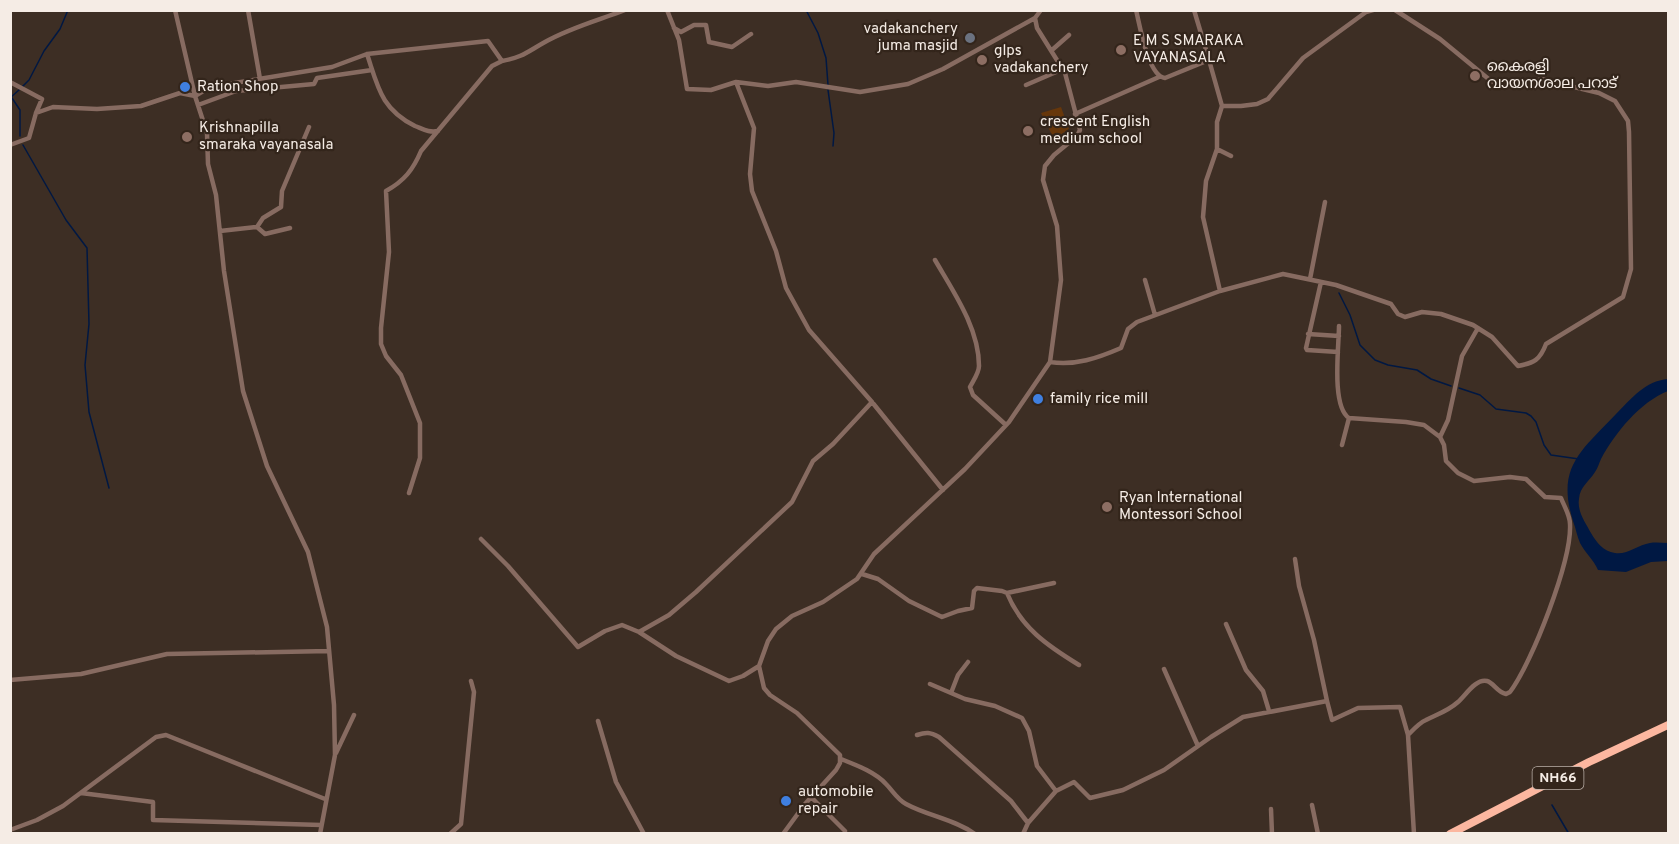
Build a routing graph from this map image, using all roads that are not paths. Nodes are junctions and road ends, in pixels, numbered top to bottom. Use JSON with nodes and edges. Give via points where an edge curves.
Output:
{"nodes":[{"id":1,"x":175,"y":10,"type":"edge"},
{"id":2,"x":248,"y":10,"type":"edge"},
{"id":3,"x":625,"y":10,"type":"edge"},
{"id":4,"x":668,"y":10,"type":"edge"},
{"id":5,"x":1041,"y":10,"type":"edge"},
{"id":6,"x":1136,"y":10,"type":"edge"},
{"id":7,"x":1194,"y":10,"type":"edge"},
{"id":8,"x":1373,"y":10,"type":"edge"},
{"id":9,"x":1395,"y":10,"type":"edge"},
{"id":10,"x":1035,"y":18,"type":"junction"},
{"id":11,"x":674,"y":28,"type":"junction"},
{"id":12,"x":751,"y":34,"type":"dead end"},
{"id":13,"x":1069,"y":35,"type":"dead end"},
{"id":14,"x":1052,"y":50,"type":"junction"},
{"id":15,"x":367,"y":54,"type":"junction"},
{"id":16,"x":1209,"y":60,"type":"junction"},
{"id":17,"x":501,"y":61,"type":"junction"},
{"id":18,"x":1063,"y":69,"type":"junction"},
{"id":19,"x":372,"y":70,"type":"junction"},
{"id":20,"x":1159,"y":77,"type":"junction"},
{"id":21,"x":260,"y":79,"type":"junction"},
{"id":22,"x":10,"y":82,"type":"edge"},
{"id":23,"x":736,"y":82,"type":"junction"},
{"id":24,"x":1026,"y":85,"type":"dead end"},
{"id":25,"x":195,"y":96,"type":"junction"},
{"id":26,"x":198,"y":105,"type":"junction"},
{"id":27,"x":1222,"y":106,"type":"junction"},
{"id":28,"x":36,"y":113,"type":"junction"},
{"id":29,"x":1075,"y":114,"type":"junction"},
{"id":30,"x":309,"y":127,"type":"dead end"},
{"id":31,"x":438,"y":131,"type":"junction"},
{"id":32,"x":10,"y":145,"type":"edge"},
{"id":33,"x":1217,"y":149,"type":"junction"},
{"id":34,"x":1231,"y":156,"type":"dead end"},
{"id":35,"x":1325,"y":202,"type":"dead end"},
{"id":36,"x":257,"y":227,"type":"junction"},
{"id":37,"x":290,"y":228,"type":"dead end"},
{"id":38,"x":220,"y":231,"type":"junction"},
{"id":39,"x":935,"y":260,"type":"dead end"},
{"id":40,"x":1310,"y":279,"type":"junction"},
{"id":41,"x":1145,"y":280,"type":"dead end"},
{"id":42,"x":1321,"y":282,"type":"junction"},
{"id":43,"x":1220,"y":291,"type":"junction"},
{"id":44,"x":1155,"y":315,"type":"junction"},
{"id":45,"x":1339,"y":326,"type":"dead end"},
{"id":46,"x":1478,"y":328,"type":"junction"},
{"id":47,"x":1308,"y":334,"type":"junction"},
{"id":48,"x":1339,"y":336,"type":"junction"},
{"id":49,"x":1338,"y":352,"type":"junction"},
{"id":50,"x":1050,"y":362,"type":"junction"},
{"id":51,"x":872,"y":402,"type":"junction"},
{"id":52,"x":1349,"y":418,"type":"junction"},
{"id":53,"x":1006,"y":425,"type":"junction"},
{"id":54,"x":1440,"y":437,"type":"junction"},
{"id":55,"x":1342,"y":445,"type":"dead end"},
{"id":56,"x":943,"y":490,"type":"junction"},
{"id":57,"x":409,"y":493,"type":"dead end"},
{"id":58,"x":481,"y":539,"type":"dead end"},
{"id":59,"x":1295,"y":560,"type":"dead end"},
{"id":60,"x":862,"y":574,"type":"junction"},
{"id":61,"x":975,"y":582,"type":"dead end"},
{"id":62,"x":1054,"y":583,"type":"dead end"},
{"id":63,"x":977,"y":588,"type":"junction"},
{"id":64,"x":1007,"y":593,"type":"junction"},
{"id":65,"x":1226,"y":624,"type":"dead end"},
{"id":66,"x":639,"y":632,"type":"junction"},
{"id":67,"x":329,"y":651,"type":"junction"},
{"id":68,"x":968,"y":662,"type":"dead end"},
{"id":69,"x":1079,"y":665,"type":"dead end"},
{"id":70,"x":759,"y":666,"type":"junction"},
{"id":71,"x":1164,"y":669,"type":"dead end"},
{"id":72,"x":10,"y":681,"type":"edge"},
{"id":73,"x":471,"y":681,"type":"dead end"},
{"id":74,"x":930,"y":684,"type":"dead end"},
{"id":75,"x":951,"y":693,"type":"junction"},
{"id":76,"x":1327,"y":701,"type":"junction"},
{"id":77,"x":1269,"y":711,"type":"junction"},
{"id":78,"x":354,"y":715,"type":"dead end"},
{"id":79,"x":598,"y":721,"type":"dead end"},
{"id":80,"x":1668,"y":725,"type":"edge"},
{"id":81,"x":917,"y":735,"type":"dead end"},
{"id":82,"x":1408,"y":735,"type":"junction"},
{"id":83,"x":1198,"y":746,"type":"junction"},
{"id":84,"x":335,"y":755,"type":"junction"},
{"id":85,"x":841,"y":759,"type":"junction"},
{"id":86,"x":1056,"y":791,"type":"junction"},
{"id":87,"x":81,"y":793,"type":"junction"},
{"id":88,"x":812,"y":798,"type":"junction"},
{"id":89,"x":326,"y":799,"type":"junction"},
{"id":90,"x":1312,"y":804,"type":"dead end"},
{"id":91,"x":1271,"y":809,"type":"dead end"},
{"id":92,"x":1028,"y":823,"type":"junction"},
{"id":93,"x":321,"y":825,"type":"junction"},
{"id":94,"x":10,"y":830,"type":"edge"},
{"id":95,"x":845,"y":831,"type":"dead end"},
{"id":96,"x":453,"y":833,"type":"edge"},
{"id":97,"x":1453,"y":833,"type":"edge"},
{"id":98,"x":320,"y":834,"type":"edge"},
{"id":99,"x":644,"y":834,"type":"edge"},
{"id":100,"x":783,"y":834,"type":"edge"},
{"id":101,"x":975,"y":834,"type":"edge"},
{"id":102,"x":1023,"y":834,"type":"edge"},
{"id":103,"x":1272,"y":834,"type":"edge"},
{"id":104,"x":1318,"y":834,"type":"edge"},
{"id":105,"x":1414,"y":834,"type":"edge"}],
"edges":[{"from":1,"to":25,"type":"street"},
{"from":2,"to":21,"type":"street"},
{"from":3,"to":17,"type":"street","via":[[545,42],[527,55]]},
{"from":4,"to":11,"type":"street"},
{"from":5,"to":10,"type":"street"},
{"from":6,"to":20,"type":"street","via":[[1148,57]]},
{"from":7,"to":16,"type":"street"},
{"from":8,"to":27,"type":"street","via":[[1303,58],[1268,99],[1257,104]]},
{"from":9,"to":46,"type":"street","via":[[1440,39],[1491,81],[1514,86],[1541,79],[1599,93],[1615,101],[1628,121],[1631,269],[1623,297],[1546,344],[1542,357],[1533,363],[1518,366],[1492,337]]},
{"from":10,"to":14,"type":"street"},
{"from":10,"to":23,"type":"street","via":[[908,84],[860,92],[796,82],[768,86]]},
{"from":11,"to":12,"type":"street","via":[[681,32],[694,25],[706,25],[709,42],[732,47]]},
{"from":11,"to":23,"type":"street","via":[[687,89],[711,90]]},
{"from":13,"to":14,"type":"street"},
{"from":14,"to":18,"type":"street"},
{"from":15,"to":17,"type":"street","via":[[488,41]]},
{"from":15,"to":19,"type":"street"},
{"from":15,"to":21,"type":"street","via":[[332,67]]},
{"from":16,"to":20,"type":"street"},
{"from":16,"to":27,"type":"street"},
{"from":17,"to":31,"type":"street","via":[[492,66]]},
{"from":18,"to":24,"type":"street"},
{"from":18,"to":29,"type":"street"},
{"from":19,"to":26,"type":"street","via":[[317,78],[314,84],[236,91]]},
{"from":19,"to":31,"type":"street","via":[[390,110],[409,123]]},
{"from":20,"to":29,"type":"street"},
{"from":21,"to":25,"type":"street","via":[[210,87]]},
{"from":22,"to":28,"type":"street","via":[[42,99]]},
{"from":23,"to":51,"type":"street","via":[[754,128],[752,191],[786,288],[809,330]]},
{"from":25,"to":26,"type":"street"},
{"from":25,"to":28,"type":"street","via":[[180,93],[141,106],[53,107]]},
{"from":26,"to":38,"type":"street","via":[[207,133],[208,164]]},
{"from":27,"to":33,"type":"street","via":[[1216,122]]},
{"from":28,"to":32,"type":"street","via":[[29,138]]},
{"from":29,"to":50,"type":"street","via":[[1080,130],[1045,166],[1043,180],[1057,226],[1061,279]]},
{"from":30,"to":36,"type":"street","via":[[282,191],[281,207],[263,218]]},
{"from":31,"to":57,"type":"street","via":[[421,151],[414,168],[386,191],[389,252],[381,344],[401,375],[420,423],[420,458]]},
{"from":33,"to":34,"type":"street"},
{"from":33,"to":43,"type":"street","via":[[1206,181],[1203,217]]},
{"from":35,"to":40,"type":"street"},
{"from":36,"to":37,"type":"street","via":[[265,234]]},
{"from":36,"to":38,"type":"street"},
{"from":38,"to":67,"type":"street","via":[[243,390],[267,466],[308,552],[327,627]]},
{"from":39,"to":53,"type":"street","via":[[974,336],[979,368],[970,387],[973,395]]},
{"from":40,"to":42,"type":"street"},
{"from":40,"to":43,"type":"street","via":[[1283,274]]},
{"from":41,"to":44,"type":"street"},
{"from":42,"to":46,"type":"street","via":[[1391,304],[1405,317],[1422,312],[1441,314]]},
{"from":42,"to":47,"type":"street"},
{"from":43,"to":44,"type":"street"},
{"from":44,"to":50,"type":"street","via":[[1128,329],[1121,348],[1064,364]]},
{"from":45,"to":48,"type":"street"},
{"from":46,"to":54,"type":"street","via":[[1462,356],[1448,420]]},
{"from":47,"to":48,"type":"street"},
{"from":47,"to":49,"type":"street","via":[[1307,350]]},
{"from":48,"to":49,"type":"street"},
{"from":49,"to":52,"type":"street","via":[[1340,397],[1344,414]]},
{"from":50,"to":53,"type":"street"},
{"from":51,"to":56,"type":"street"},
{"from":51,"to":66,"type":"street","via":[[813,461],[792,502],[669,615]]},
{"from":52,"to":54,"type":"street","via":[[1424,425]]},
{"from":52,"to":55,"type":"street"},
{"from":53,"to":56,"type":"street"},
{"from":54,"to":82,"type":"street","via":[[1446,461],[1458,473],[1474,481],[1526,479],[1545,497],[1561,498],[1570,525],[1559,581],[1532,652],[1510,692],[1502,693],[1483,681],[1445,713],[1424,720]]},
{"from":56,"to":60,"type":"street","via":[[874,554]]},
{"from":58,"to":66,"type":"street","via":[[578,647],[622,625]]},
{"from":59,"to":76,"type":"street"},
{"from":60,"to":63,"type":"street","via":[[878,579],[909,602],[942,617],[972,608]]},
{"from":60,"to":70,"type":"street","via":[[823,602],[782,622],[768,641]]},
{"from":61,"to":63,"type":"street"},
{"from":62,"to":64,"type":"street"},
{"from":63,"to":64,"type":"street"},
{"from":64,"to":69,"type":"street","via":[[1039,639]]},
{"from":65,"to":77,"type":"street","via":[[1246,670],[1263,691]]},
{"from":66,"to":70,"type":"street","via":[[676,656],[729,681]]},
{"from":67,"to":72,"type":"street","via":[[167,654],[81,674]]},
{"from":67,"to":84,"type":"street"},
{"from":68,"to":75,"type":"street"},
{"from":70,"to":85,"type":"street","via":[[764,688],[770,695],[797,713]]},
{"from":71,"to":83,"type":"street"},
{"from":73,"to":96,"type":"street","via":[[474,692],[461,824]]},
{"from":74,"to":75,"type":"street"},
{"from":75,"to":86,"type":"street","via":[[995,705],[1022,718],[1037,766]]},
{"from":76,"to":77,"type":"street"},
{"from":76,"to":82,"type":"street","via":[[1332,720],[1358,708],[1401,707]]},
{"from":77,"to":83,"type":"street","via":[[1243,717]]},
{"from":78,"to":84,"type":"street"},
{"from":79,"to":99,"type":"street","via":[[616,782]]},
{"from":80,"to":97,"type":"highway","number":"NH66"},
{"from":81,"to":92,"type":"street","via":[[924,732],[939,737],[1011,801]]},
{"from":82,"to":105,"type":"street"},
{"from":83,"to":86,"type":"street","via":[[1164,770],[1124,790],[1090,798],[1074,782]]},
{"from":84,"to":89,"type":"street"},
{"from":85,"to":88,"type":"street"},
{"from":85,"to":101,"type":"street","via":[[878,778],[902,802]]},
{"from":86,"to":92,"type":"street"},
{"from":87,"to":89,"type":"street","via":[[156,737],[166,735]]},
{"from":87,"to":93,"type":"street","via":[[153,802],[153,820]]},
{"from":87,"to":94,"type":"street","via":[[37,820]]},
{"from":88,"to":95,"type":"street"},
{"from":88,"to":100,"type":"street"},
{"from":89,"to":93,"type":"street"},
{"from":90,"to":104,"type":"street"},
{"from":91,"to":103,"type":"street"},
{"from":92,"to":102,"type":"street"},
{"from":93,"to":98,"type":"street"}]}
